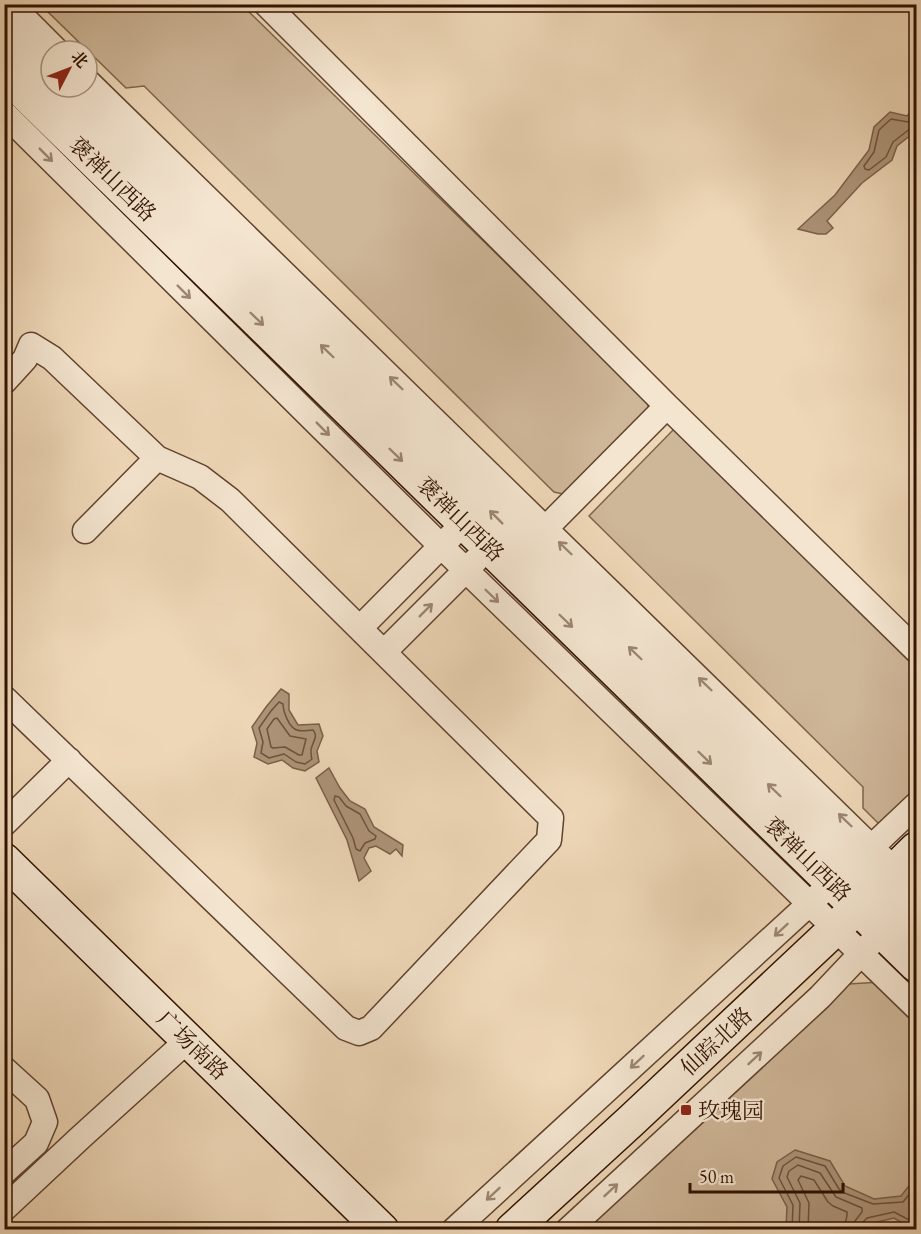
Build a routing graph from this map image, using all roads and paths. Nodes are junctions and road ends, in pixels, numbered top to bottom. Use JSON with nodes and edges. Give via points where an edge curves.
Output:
{"nodes":[{"id":1,"x":266,"y":4,"type":"edge"},
{"id":2,"x":10,"y":15,"type":"edge"},
{"id":3,"x":41,"y":39,"type":"edge"},
{"id":4,"x":39,"y":62,"type":"edge"},
{"id":5,"x":4,"y":73,"type":"edge"},
{"id":6,"x":99,"y":93,"type":"edge"},
{"id":7,"x":68,"y":99,"type":"edge"},
{"id":8,"x":4,"y":113,"type":"edge"},
{"id":9,"x":4,"y":382,"type":"edge"},
{"id":10,"x":667,"y":406,"type":"junction"},
{"id":11,"x":157,"y":458,"type":"junction"},
{"id":12,"x":465,"y":522,"type":"junction"},
{"id":13,"x":545,"y":528,"type":"junction"},
{"id":14,"x":85,"y":531,"type":"dead end"},
{"id":15,"x":441,"y":546,"type":"junction"},
{"id":16,"x":490,"y":547,"type":"junction"},
{"id":17,"x":466,"y":570,"type":"junction"},
{"id":18,"x":360,"y":628,"type":"junction"},
{"id":19,"x":916,"y":650,"type":"edge"},
{"id":20,"x":384,"y":652,"type":"junction"},
{"id":21,"x":4,"y":698,"type":"edge"},
{"id":22,"x":69,"y":760,"type":"junction"},
{"id":23,"x":916,"y":805,"type":"edge"},
{"id":24,"x":4,"y":824,"type":"edge"},
{"id":25,"x":4,"y":860,"type":"edge"},
{"id":26,"x":841,"y":875,"type":"junction"},
{"id":27,"x":888,"y":905,"type":"edge"},
{"id":28,"x":916,"y":965,"type":"edge"},
{"id":29,"x":916,"y":1007,"type":"edge"},
{"id":30,"x":189,"y":1040,"type":"junction"},
{"id":31,"x":4,"y":1069,"type":"edge"},
{"id":32,"x":4,"y":1172,"type":"edge"},
{"id":33,"x":4,"y":1209,"type":"edge"},
{"id":34,"x":382,"y":1230,"type":"edge"},
{"id":35,"x":454,"y":1230,"type":"edge"},
{"id":36,"x":512,"y":1230,"type":"edge"},
{"id":37,"x":568,"y":1230,"type":"edge"}],
"edges":[{"from":1,"to":10,"type":"street"},
{"from":2,"to":3,"type":"street"},
{"from":2,"to":4,"type":"main road"},
{"from":5,"to":12,"type":"main road","name":"褒禅山西路","one_way":true},
{"from":13,"to":6,"type":"street","one_way":true},
{"from":26,"to":7,"type":"main road","name":"褒禅山西路","one_way":true},
{"from":8,"to":15,"type":"street","one_way":true},
{"from":9,"to":11,"type":"street","via":[[25,359],[31,345],[52,358]]},
{"from":10,"to":13,"type":"street"},
{"from":10,"to":19,"type":"street"},
{"from":11,"to":14,"type":"street"},
{"from":11,"to":18,"type":"street","via":[[200,477],[230,500]]},
{"from":12,"to":15,"type":"street"},
{"from":12,"to":16,"type":"main road","name":"褒禅山西路"},
{"from":26,"to":13,"type":"street","one_way":true},
{"from":15,"to":17,"type":"street"},
{"from":15,"to":18,"type":"street"},
{"from":16,"to":17,"type":"street"},
{"from":16,"to":26,"type":"main road","name":"褒禅山西路","one_way":true},
{"from":20,"to":17,"type":"street","one_way":true},
{"from":17,"to":26,"type":"street","one_way":true},
{"from":18,"to":20,"type":"street"},
{"from":20,"to":22,"type":"street","via":[[551,818],[549,840],[371,1028],[359,1033],[346,1028]]},
{"from":21,"to":22,"type":"street"},
{"from":22,"to":24,"type":"street"},
{"from":23,"to":26,"type":"street"},
{"from":25,"to":30,"type":"main road","name":"广场南路"},
{"from":26,"to":27,"type":"main road","name":"褒禅山西路"},
{"from":26,"to":27,"type":"street"},
{"from":26,"to":35,"type":"street","one_way":true},
{"from":27,"to":28,"type":"main road","name":"褒禅山西路"},
{"from":27,"to":29,"type":"street"},
{"from":27,"to":36,"type":"main road","name":"仙踪北路","via":[[632,1120]]},
{"from":37,"to":27,"type":"street","one_way":true,"via":[[820,998]]},
{"from":30,"to":33,"type":"street"},
{"from":30,"to":34,"type":"main road","name":"广场南路"},
{"from":31,"to":32,"type":"street","via":[[37,1099],[45,1122],[36,1143]]}]}
